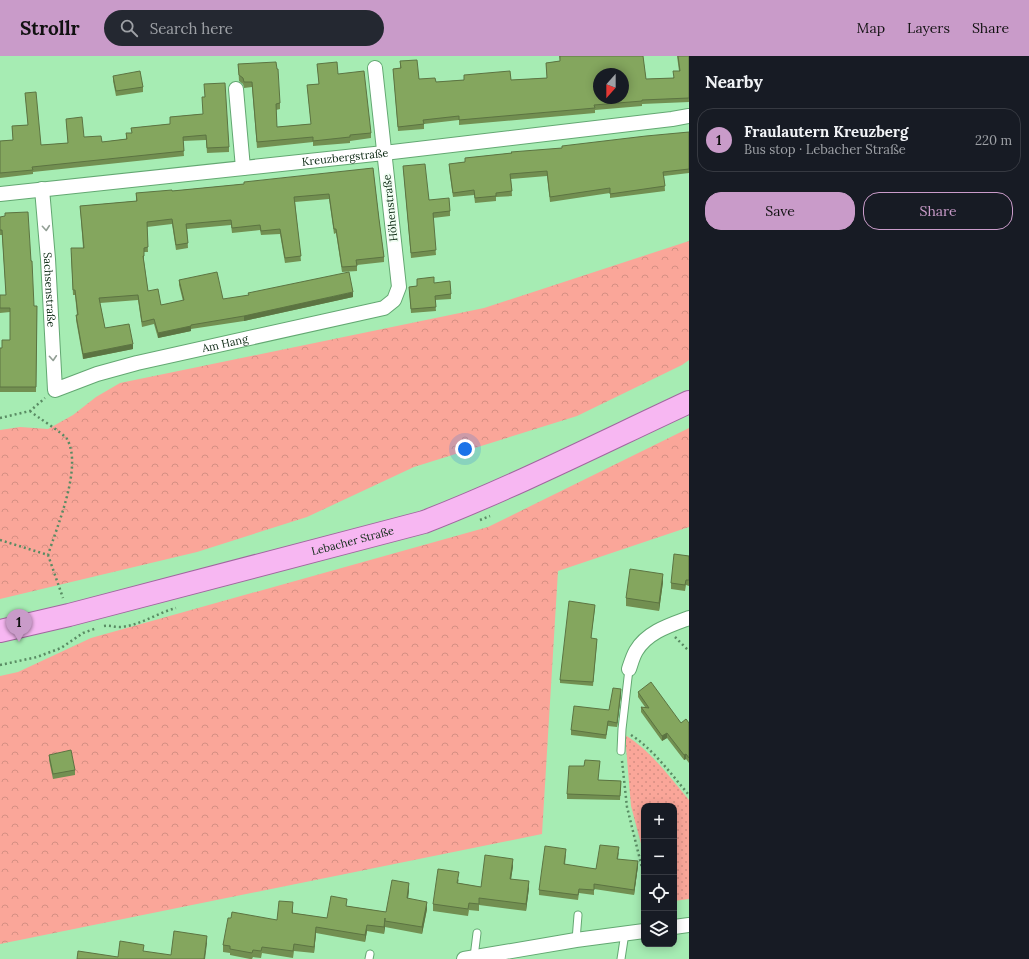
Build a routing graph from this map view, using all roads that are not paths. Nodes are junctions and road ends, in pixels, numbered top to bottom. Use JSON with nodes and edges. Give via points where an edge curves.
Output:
{"nodes":[{"id":1,"x":375,"y":68,"type":"dead end"},
{"id":2,"x":236,"y":89,"type":"dead end"},
{"id":3,"x":689,"y":116,"type":"edge"},
{"id":4,"x":384,"y":153,"type":"junction"},
{"id":5,"x":243,"y":168,"type":"junction"},
{"id":6,"x":42,"y":190,"type":"junction"},
{"id":7,"x":0,"y":194,"type":"edge"},
{"id":8,"x":394,"y":300,"type":"joint"},
{"id":9,"x":55,"y":390,"type":"joint"},
{"id":10,"x":689,"y":402,"type":"edge"},
{"id":11,"x":689,"y":618,"type":"edge"},
{"id":12,"x":0,"y":631,"type":"edge"},
{"id":13,"x":629,"y":669,"type":"joint"},
{"id":14,"x":621,"y":751,"type":"road end"},
{"id":15,"x":578,"y":916,"type":"dead end"},
{"id":16,"x":689,"y":925,"type":"edge"},
{"id":17,"x":677,"y":927,"type":"edge"},
{"id":18,"x":641,"y":931,"type":"edge"},
{"id":19,"x":625,"y":933,"type":"junction"},
{"id":20,"x":477,"y":934,"type":"dead end"},
{"id":21,"x":576,"y":940,"type":"junction"},
{"id":22,"x":469,"y":958,"type":"edge"},
{"id":23,"x":621,"y":959,"type":"edge"}],
"edges":[{"from":1,"to":4,"type":"street","name":"Höhenstraße"},
{"from":2,"to":5,"type":"street"},
{"from":3,"to":4,"type":"street","name":"Kreuzbergstraße"},
{"from":4,"to":5,"type":"street","name":"Kreuzbergstraße"},
{"from":4,"to":8,"type":"street","name":"Höhenstraße","via":[[399,287]]},
{"from":5,"to":6,"type":"street","name":"Kreuzbergstraße"},
{"from":6,"to":7,"type":"street","name":"Kreuzbergstraße"},
{"from":6,"to":9,"type":"street","name":"Sachsenstraße","one_way":true},
{"from":8,"to":9,"type":"street","name":"Am Hang","via":[[384,308],[137,363],[97,374]]},
{"from":10,"to":12,"type":"main road","name":"Lebacher Straße","via":[[514,484],[424,522]]},
{"from":11,"to":13,"type":"street","via":[[665,626],[649,636],[636,650]]},
{"from":13,"to":14,"type":"lane"},
{"from":15,"to":21,"type":"lane"},
{"from":16,"to":17,"type":"street"},
{"from":18,"to":19,"type":"street"},
{"from":19,"to":21,"type":"street"},
{"from":19,"to":23,"type":"lane"},
{"from":20,"to":22,"type":"lane"},
{"from":21,"to":22,"type":"street"}]}
